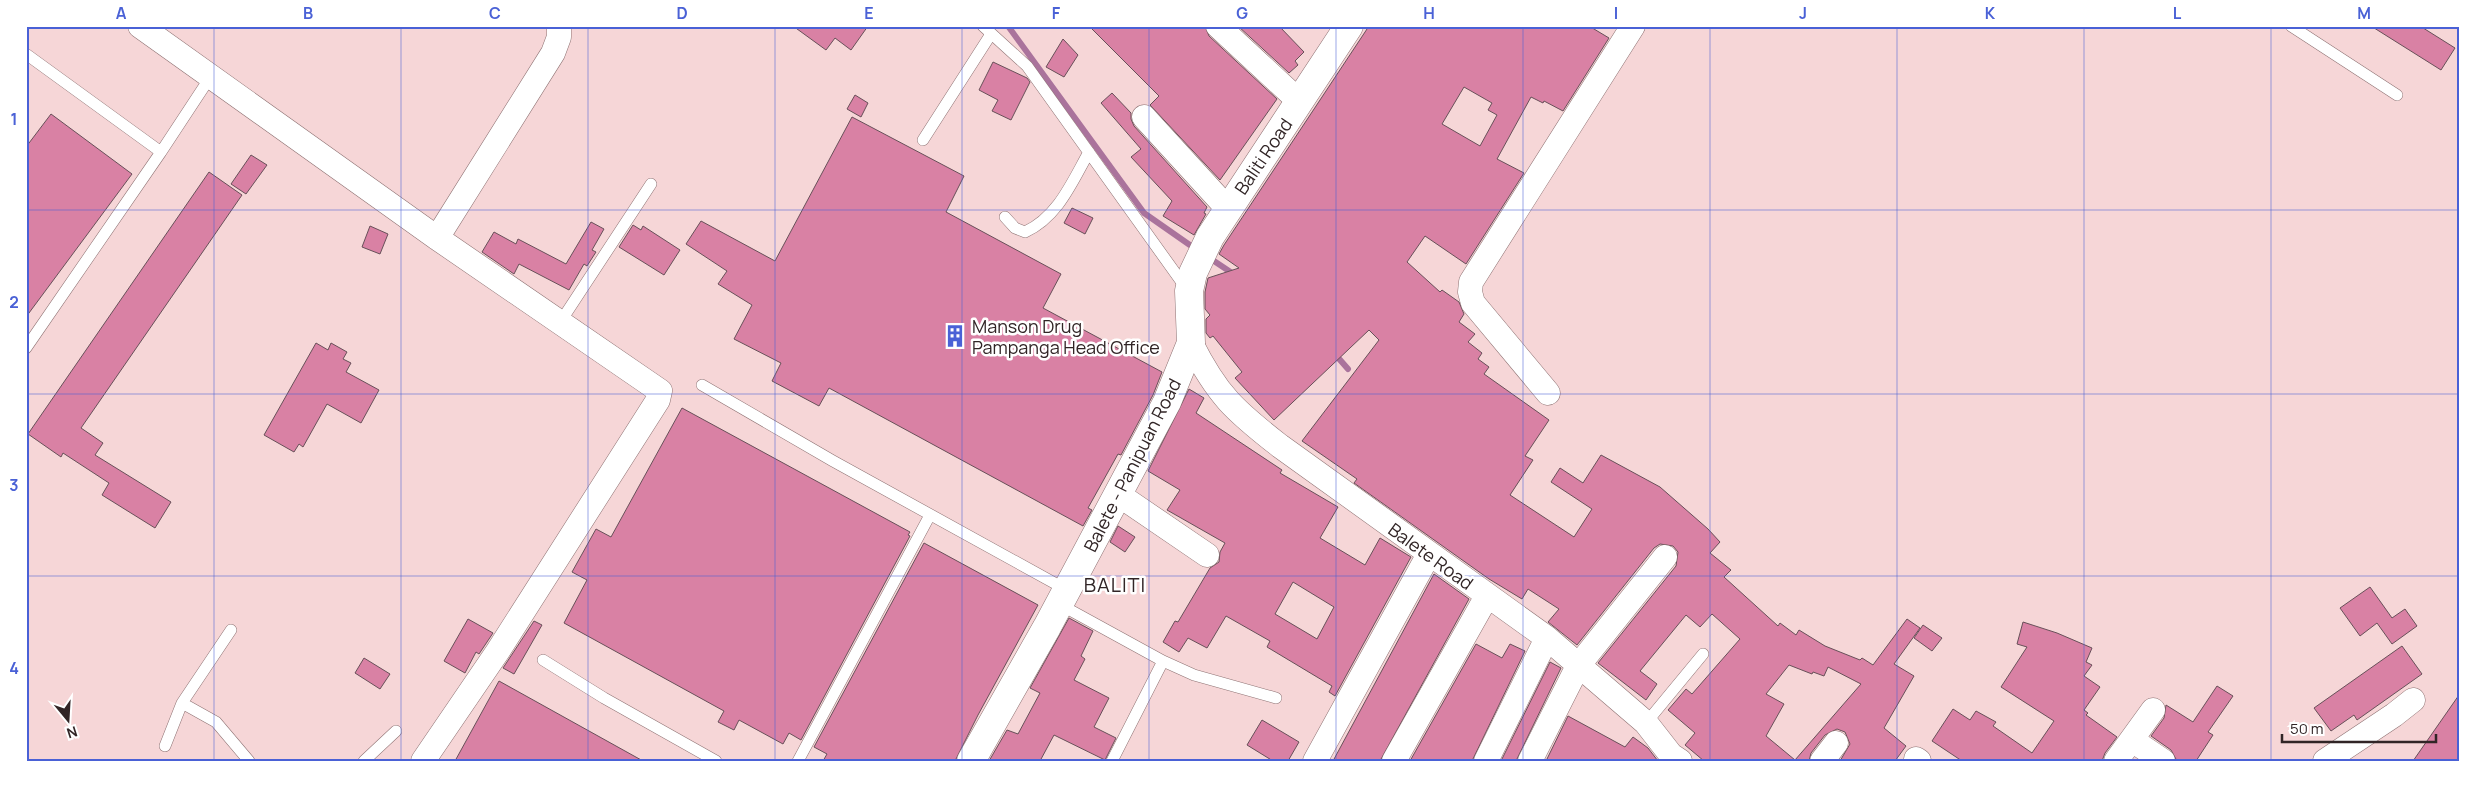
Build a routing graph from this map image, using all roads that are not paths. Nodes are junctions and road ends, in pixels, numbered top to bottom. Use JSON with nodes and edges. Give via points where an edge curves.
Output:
{"nodes":[{"id":1,"x":140,"y":26,"type":"edge"},
{"id":2,"x":559,"y":26,"type":"edge"},
{"id":3,"x":1218,"y":26,"type":"edge"},
{"id":4,"x":1349,"y":26,"type":"edge"},
{"id":5,"x":1634,"y":26,"type":"edge"},
{"id":6,"x":2291,"y":26,"type":"edge"},
{"id":7,"x":987,"y":30,"type":"edge"},
{"id":8,"x":26,"y":54,"type":"edge"},
{"id":9,"x":211,"y":76,"type":"junction"},
{"id":10,"x":2397,"y":95,"type":"dead end"},
{"id":11,"x":1300,"y":102,"type":"junction"},
{"id":12,"x":1144,"y":117,"type":"dead end"},
{"id":13,"x":923,"y":140,"type":"dead end"},
{"id":14,"x":161,"y":152,"type":"junction"},
{"id":15,"x":1089,"y":152,"type":"junction"},
{"id":16,"x":651,"y":184,"type":"dead end"},
{"id":17,"x":1228,"y":209,"type":"junction"},
{"id":18,"x":1004,"y":217,"type":"dead end"},
{"id":19,"x":437,"y":238,"type":"junction"},
{"id":20,"x":1191,"y":282,"type":"junction"},
{"id":21,"x":561,"y":321,"type":"junction"},
{"id":22,"x":1191,"y":343,"type":"junction"},
{"id":23,"x":26,"y":348,"type":"edge"},
{"id":24,"x":702,"y":385,"type":"dead end"},
{"id":25,"x":1548,"y":393,"type":"dead end"},
{"id":26,"x":1118,"y":495,"type":"junction"},
{"id":27,"x":930,"y":515,"type":"junction"},
{"id":28,"x":1429,"y":554,"type":"junction"},
{"id":29,"x":1207,"y":555,"type":"dead end"},
{"id":30,"x":1664,"y":556,"type":"dead end"},
{"id":31,"x":1487,"y":596,"type":"junction"},
{"id":32,"x":1063,"y":597,"type":"junction"},
{"id":33,"x":231,"y":630,"type":"dead end"},
{"id":34,"x":1547,"y":638,"type":"junction"},
{"id":35,"x":1703,"y":654,"type":"dead end"},
{"id":36,"x":543,"y":660,"type":"dead end"},
{"id":37,"x":1163,"y":661,"type":"junction"},
{"id":38,"x":1578,"y":666,"type":"junction"},
{"id":39,"x":1276,"y":698,"type":"dead end"},
{"id":40,"x":2413,"y":700,"type":"dead end"},
{"id":41,"x":182,"y":703,"type":"junction"},
{"id":42,"x":2153,"y":710,"type":"dead end"},
{"id":43,"x":1646,"y":723,"type":"junction"},
{"id":44,"x":396,"y":731,"type":"dead end"},
{"id":45,"x":2132,"y":740,"type":"junction"},
{"id":46,"x":165,"y":746,"type":"dead end"},
{"id":47,"x":1673,"y":759,"type":"edge"},
{"id":48,"x":249,"y":761,"type":"edge"},
{"id":49,"x":364,"y":761,"type":"edge"},
{"id":50,"x":423,"y":761,"type":"edge"},
{"id":51,"x":716,"y":761,"type":"edge"},
{"id":52,"x":798,"y":761,"type":"edge"},
{"id":53,"x":971,"y":761,"type":"edge"},
{"id":54,"x":1112,"y":761,"type":"edge"},
{"id":55,"x":1315,"y":761,"type":"edge"},
{"id":56,"x":1394,"y":761,"type":"edge"},
{"id":57,"x":1486,"y":761,"type":"edge"},
{"id":58,"x":1530,"y":761,"type":"edge"},
{"id":59,"x":2116,"y":761,"type":"edge"},
{"id":60,"x":2163,"y":761,"type":"edge"},
{"id":61,"x":2325,"y":761,"type":"edge"}],
"edges":[{"from":1,"to":9,"type":"street"},
{"from":2,"to":19,"type":"street","via":[[553,53]]},
{"from":3,"to":11,"type":"street"},
{"from":4,"to":11,"type":"main road","name":"Baliti Road"},
{"from":5,"to":25,"type":"street","via":[[1471,282],[1473,302]]},
{"from":6,"to":10,"type":"lane"},
{"from":7,"to":13,"type":"lane"},
{"from":7,"to":15,"type":"lane","via":[[1027,66]]},
{"from":8,"to":14,"type":"lane"},
{"from":9,"to":14,"type":"lane"},
{"from":9,"to":19,"type":"street"},
{"from":11,"to":17,"type":"main road","name":"Baliti Road"},
{"from":12,"to":17,"type":"street"},
{"from":14,"to":23,"type":"lane"},
{"from":15,"to":18,"type":"lane","via":[[1054,213],[1039,226],[1025,232],[1015,228]]},
{"from":15,"to":20,"type":"lane"},
{"from":16,"to":21,"type":"lane"},
{"from":17,"to":20,"type":"main road","name":"Baliti Road","via":[[1210,237]]},
{"from":19,"to":21,"type":"street"},
{"from":20,"to":22,"type":"main road","name":"Balete - Panipuan Road"},
{"from":21,"to":50,"type":"street","via":[[659,388],[660,395],[498,651]]},
{"from":22,"to":26,"type":"main road","name":"Balete - Panipuan Road","via":[[1167,402]]},
{"from":22,"to":28,"type":"street","name":"Balete Road","via":[[1208,377],[1239,414]]},
{"from":24,"to":27,"type":"lane"},
{"from":26,"to":29,"type":"street"},
{"from":26,"to":32,"type":"main road","name":"Balete - Panipuan Road"},
{"from":27,"to":32,"type":"lane"},
{"from":27,"to":52,"type":"lane"},
{"from":28,"to":31,"type":"street","name":"Balete Road"},
{"from":28,"to":55,"type":"street"},
{"from":30,"to":38,"type":"street"},
{"from":31,"to":34,"type":"street","name":"Balete Road"},
{"from":31,"to":56,"type":"street"},
{"from":32,"to":37,"type":"lane"},
{"from":32,"to":53,"type":"main road","name":"Balete - Panipuan Road"},
{"from":33,"to":41,"type":"lane"},
{"from":34,"to":38,"type":"street","name":"Balete Road"},
{"from":34,"to":57,"type":"street"},
{"from":35,"to":43,"type":"lane"},
{"from":36,"to":51,"type":"lane"},
{"from":37,"to":39,"type":"lane","via":[[1194,675]]},
{"from":37,"to":54,"type":"lane"},
{"from":38,"to":43,"type":"street","name":"Balete Road"},
{"from":38,"to":58,"type":"street"},
{"from":40,"to":61,"type":"street"},
{"from":41,"to":46,"type":"lane"},
{"from":41,"to":48,"type":"lane","via":[[216,722]]},
{"from":42,"to":45,"type":"street"},
{"from":43,"to":47,"type":"street","name":"Balete Road"},
{"from":44,"to":49,"type":"lane"},
{"from":45,"to":59,"type":"street"},
{"from":45,"to":60,"type":"street"}]}
